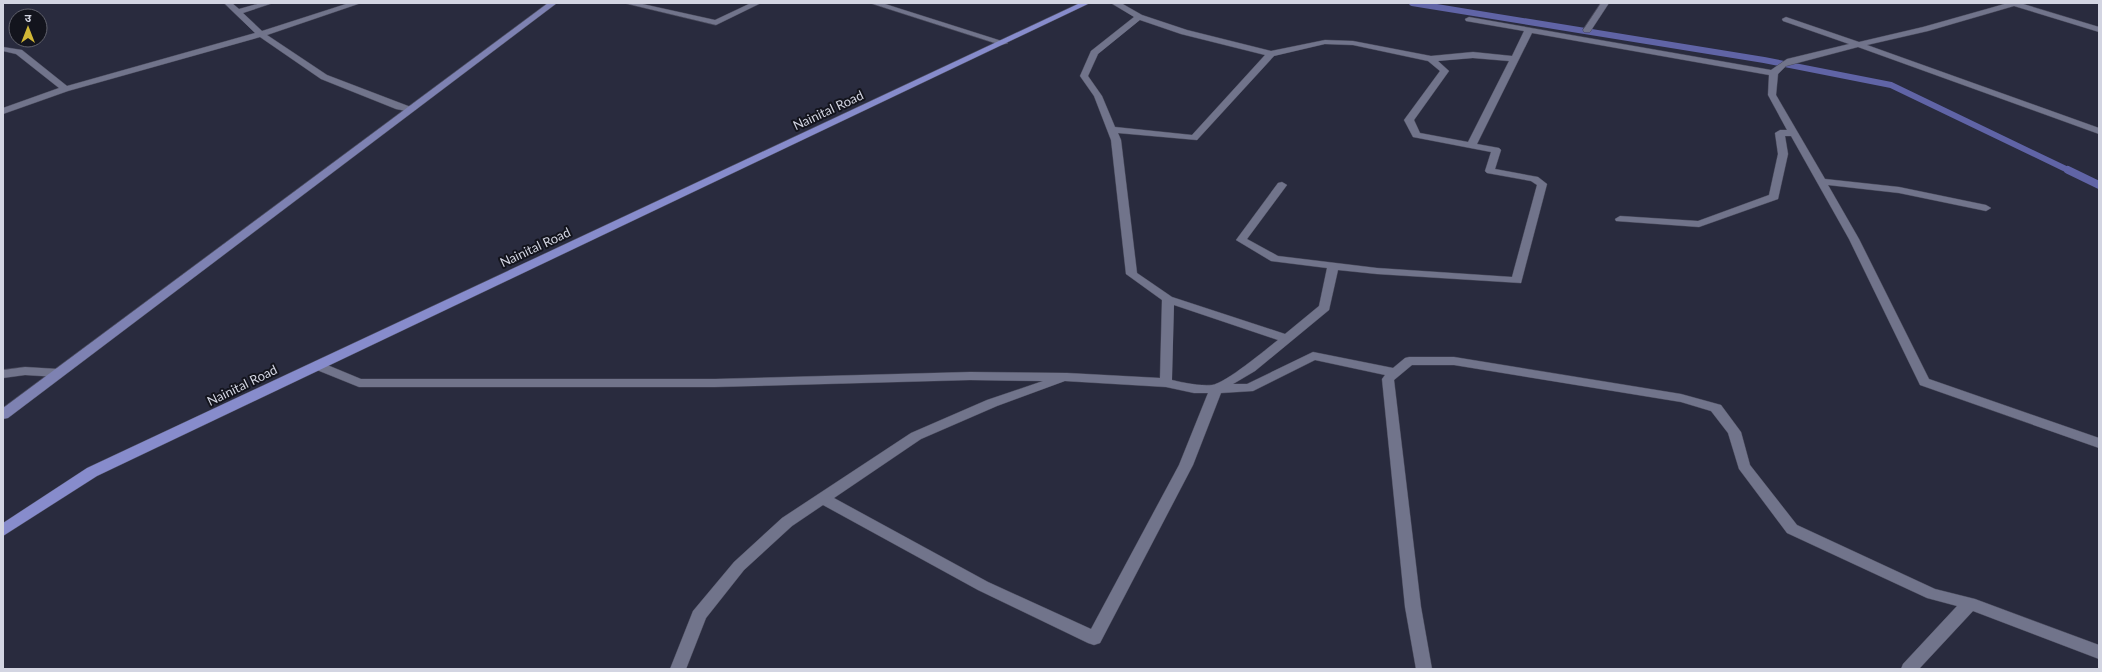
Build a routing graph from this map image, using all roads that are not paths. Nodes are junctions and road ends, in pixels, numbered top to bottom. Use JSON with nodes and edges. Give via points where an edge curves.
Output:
{"nodes":[{"id":1,"x":228,"y":3,"type":"edge"},
{"id":2,"x":269,"y":3,"type":"edge"},
{"id":3,"x":357,"y":3,"type":"edge"},
{"id":4,"x":553,"y":3,"type":"edge"},
{"id":5,"x":628,"y":3,"type":"edge"},
{"id":6,"x":757,"y":3,"type":"edge"},
{"id":7,"x":874,"y":3,"type":"edge"},
{"id":8,"x":1086,"y":3,"type":"edge"},
{"id":9,"x":1115,"y":3,"type":"edge"},
{"id":10,"x":1605,"y":3,"type":"edge"},
{"id":11,"x":2014,"y":3,"type":"edge"},
{"id":12,"x":238,"y":12,"type":"junction"},
{"id":13,"x":1139,"y":17,"type":"junction"},
{"id":14,"x":1469,"y":19,"type":"dead end"},
{"id":15,"x":1786,"y":19,"type":"dead end"},
{"id":16,"x":1529,"y":30,"type":"junction"},
{"id":17,"x":1587,"y":30,"type":"dead end"},
{"id":18,"x":2099,"y":30,"type":"edge"},
{"id":19,"x":261,"y":34,"type":"junction"},
{"id":20,"x":1004,"y":43,"type":"junction"},
{"id":21,"x":1859,"y":45,"type":"junction"},
{"id":22,"x":3,"y":49,"type":"edge"},
{"id":23,"x":1271,"y":54,"type":"junction"},
{"id":24,"x":1432,"y":58,"type":"junction"},
{"id":25,"x":1514,"y":59,"type":"junction"},
{"id":26,"x":1775,"y":70,"type":"junction"},
{"id":27,"x":65,"y":89,"type":"junction"},
{"id":28,"x":411,"y":109,"type":"junction"},
{"id":29,"x":3,"y":111,"type":"edge"},
{"id":30,"x":1111,"y":129,"type":"junction"},
{"id":31,"x":2099,"y":131,"type":"edge"},
{"id":32,"x":1792,"y":132,"type":"junction"},
{"id":33,"x":1472,"y":144,"type":"junction"},
{"id":34,"x":1820,"y":181,"type":"junction"},
{"id":35,"x":1282,"y":185,"type":"dead end"},
{"id":36,"x":1986,"y":208,"type":"dead end"},
{"id":37,"x":1620,"y":219,"type":"dead end"},
{"id":38,"x":1333,"y":267,"type":"junction"},
{"id":39,"x":1168,"y":299,"type":"junction"},
{"id":40,"x":1287,"y":339,"type":"junction"},
{"id":41,"x":316,"y":365,"type":"junction"},
{"id":42,"x":58,"y":373,"type":"junction"},
{"id":43,"x":1395,"y":373,"type":"junction"},
{"id":44,"x":3,"y":374,"type":"edge"},
{"id":45,"x":1068,"y":378,"type":"junction"},
{"id":46,"x":1166,"y":383,"type":"junction"},
{"id":47,"x":1216,"y":389,"type":"junction"},
{"id":48,"x":3,"y":415,"type":"edge"},
{"id":49,"x":2099,"y":443,"type":"edge"},
{"id":50,"x":823,"y":498,"type":"junction"},
{"id":51,"x":3,"y":530,"type":"edge"},
{"id":52,"x":1970,"y":603,"type":"junction"},
{"id":53,"x":2099,"y":652,"type":"edge"},
{"id":54,"x":678,"y":669,"type":"edge"},
{"id":55,"x":1424,"y":669,"type":"edge"},
{"id":56,"x":1909,"y":669,"type":"edge"}],
"edges":[{"from":1,"to":12,"type":"street"},
{"from":2,"to":12,"type":"street"},
{"from":3,"to":19,"type":"street"},
{"from":4,"to":28,"type":"main road"},
{"from":5,"to":6,"type":"street","via":[[716,23]]},
{"from":7,"to":20,"type":"street"},
{"from":8,"to":20,"type":"highway","name":"Nainital Road"},
{"from":9,"to":13,"type":"street"},
{"from":10,"to":17,"type":"street"},
{"from":11,"to":18,"type":"street"},
{"from":11,"to":21,"type":"street"},
{"from":12,"to":19,"type":"street"},
{"from":13,"to":23,"type":"street","via":[[1184,32]]},
{"from":13,"to":30,"type":"street","via":[[1094,53],[1084,76],[1098,96]]},
{"from":14,"to":16,"type":"street"},
{"from":15,"to":21,"type":"street"},
{"from":16,"to":25,"type":"street"},
{"from":16,"to":26,"type":"street"},
{"from":19,"to":27,"type":"street"},
{"from":19,"to":28,"type":"street","via":[[324,77],[399,107]]},
{"from":20,"to":41,"type":"highway","name":"Nainital Road"},
{"from":21,"to":26,"type":"street","via":[[1790,61]]},
{"from":21,"to":31,"type":"street"},
{"from":22,"to":27,"type":"street","via":[[20,52]]},
{"from":23,"to":24,"type":"street","via":[[1332,42],[1353,43]]},
{"from":23,"to":30,"type":"street","via":[[1194,138]]},
{"from":24,"to":25,"type":"street","via":[[1473,55]]},
{"from":24,"to":33,"type":"street","via":[[1445,71],[1409,120],[1416,135]]},
{"from":25,"to":33,"type":"street"},
{"from":26,"to":32,"type":"street","via":[[1772,95]]},
{"from":27,"to":29,"type":"street"},
{"from":28,"to":42,"type":"main road"},
{"from":30,"to":39,"type":"street","via":[[1116,140],[1132,274]]},
{"from":32,"to":34,"type":"street"},
{"from":32,"to":37,"type":"street","via":[[1780,133],[1782,154],[1774,197],[1698,224]]},
{"from":33,"to":38,"type":"street","via":[[1496,150],[1490,171],[1534,179],[1542,184],[1517,281]]},
{"from":34,"to":36,"type":"street","via":[[1899,190]]},
{"from":34,"to":49,"type":"street","via":[[1854,239],[1924,382]]},
{"from":35,"to":38,"type":"street","via":[[1241,240],[1275,259]]},
{"from":38,"to":40,"type":"street","via":[[1325,307]]},
{"from":39,"to":40,"type":"street"},
{"from":39,"to":46,"type":"street"},
{"from":40,"to":47,"type":"street","via":[[1251,368]]},
{"from":41,"to":45,"type":"street","via":[[359,383],[715,383],[970,376]]},
{"from":41,"to":51,"type":"highway","name":"Nainital Road","via":[[92,472]]},
{"from":42,"to":44,"type":"street","via":[[25,370]]},
{"from":42,"to":48,"type":"main road"},
{"from":43,"to":47,"type":"street","via":[[1314,356],[1249,388]]},
{"from":43,"to":52,"type":"street","via":[[1409,361],[1454,361],[1681,398],[1716,408],[1734,432],[1744,466],[1792,529],[1932,594]]},
{"from":43,"to":55,"type":"street","via":[[1388,379],[1413,607]]},
{"from":45,"to":46,"type":"street"},
{"from":45,"to":50,"type":"street","via":[[992,403],[916,436]]},
{"from":46,"to":47,"type":"street","via":[[1194,389]]},
{"from":47,"to":50,"type":"street","via":[[1186,464],[1094,638],[982,586]]},
{"from":50,"to":54,"type":"street","via":[[788,522],[739,566],[699,615]]},
{"from":52,"to":53,"type":"street"},
{"from":52,"to":56,"type":"street"}]}
